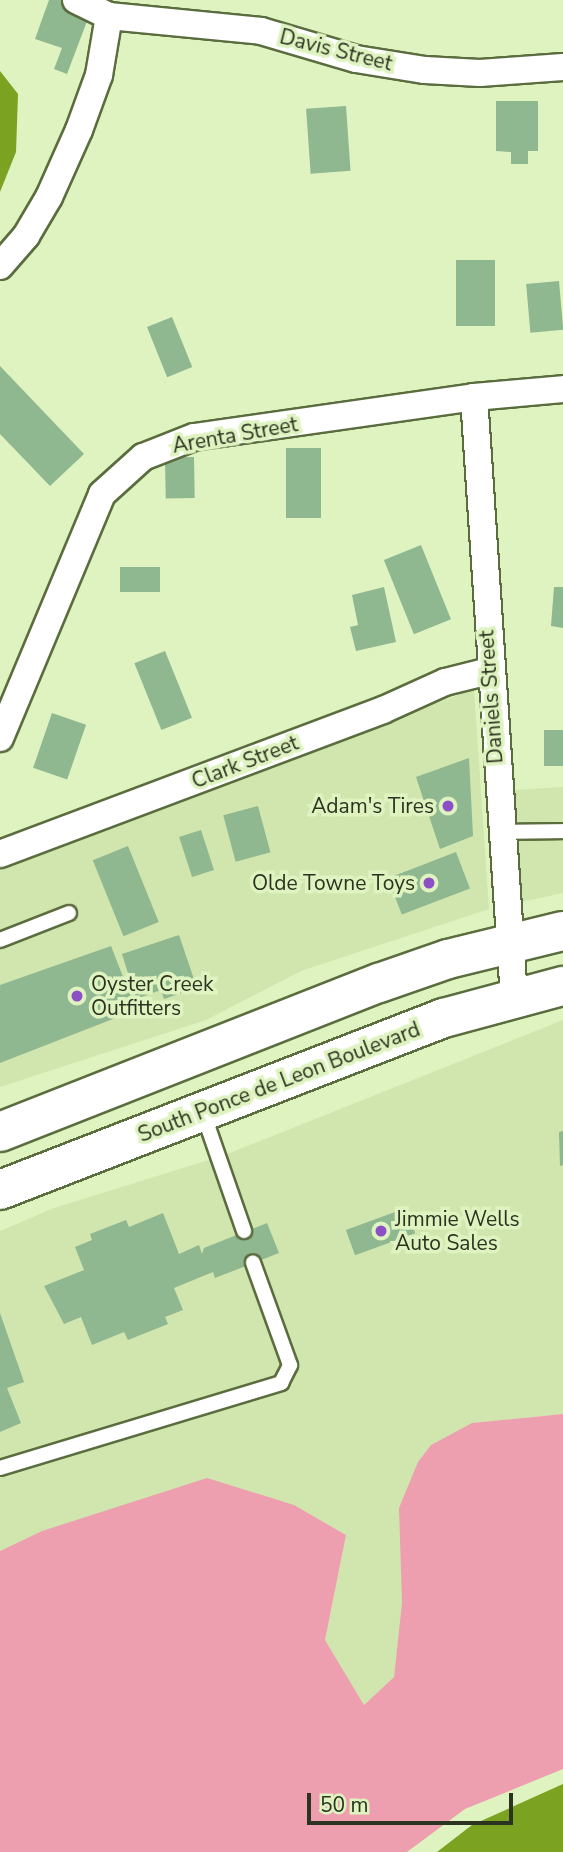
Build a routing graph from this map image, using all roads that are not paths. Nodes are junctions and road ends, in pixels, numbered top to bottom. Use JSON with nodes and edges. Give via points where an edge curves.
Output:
{"nodes":[{"id":1,"x":76,"y":0,"type":"edge"},
{"id":2,"x":109,"y":16,"type":"junction"},
{"id":3,"x":563,"y":67,"type":"edge"},
{"id":4,"x":0,"y":266,"type":"edge"},
{"id":5,"x":563,"y":389,"type":"edge"},
{"id":6,"x":474,"y":397,"type":"junction"},
{"id":7,"x":489,"y":671,"type":"junction"},
{"id":8,"x":0,"y":738,"type":"edge"},
{"id":9,"x":563,"y":831,"type":"edge"},
{"id":10,"x":500,"y":832,"type":"junction"},
{"id":11,"x":0,"y":853,"type":"edge"},
{"id":12,"x":69,"y":913,"type":"dead end"},
{"id":13,"x":563,"y":931,"type":"edge"},
{"id":14,"x":0,"y":940,"type":"edge"},
{"id":15,"x":508,"y":943,"type":"junction"},
{"id":16,"x":563,"y":986,"type":"edge"},
{"id":17,"x":514,"y":997,"type":"junction"},
{"id":18,"x":202,"y":1112,"type":"junction"},
{"id":19,"x":0,"y":1132,"type":"edge"},
{"id":20,"x":0,"y":1190,"type":"edge"},
{"id":21,"x":244,"y":1231,"type":"dead end"},
{"id":22,"x":253,"y":1263,"type":"dead end"},
{"id":23,"x":0,"y":1468,"type":"edge"}],
"edges":[{"from":1,"to":2,"type":"street"},
{"from":2,"to":3,"type":"street","name":"Davis Street","via":[[261,31],[356,59],[425,70]]},
{"from":2,"to":4,"type":"street","via":[[99,75],[79,130],[49,197],[26,236]]},
{"from":5,"to":6,"type":"street","name":"Arenta Street"},
{"from":6,"to":7,"type":"street","name":"Daniels Street"},
{"from":6,"to":8,"type":"street","name":"Arenta Street","via":[[194,437],[143,457],[102,494]]},
{"from":7,"to":10,"type":"street","name":"Daniels Street"},
{"from":7,"to":11,"type":"street","name":"Clark Street","via":[[445,682],[383,710]]},
{"from":9,"to":10,"type":"lane"},
{"from":10,"to":15,"type":"street","name":"Daniels Street"},
{"from":12,"to":14,"type":"lane"},
{"from":13,"to":15,"type":"highway"},
{"from":15,"to":17,"type":"street","name":"Daniels Street"},
{"from":15,"to":19,"type":"highway","via":[[379,983]]},
{"from":16,"to":17,"type":"highway","name":"South Ponce de Leon Boulevard"},
{"from":17,"to":18,"type":"highway","name":"South Ponce de Leon Boulevard","via":[[444,1018]]},
{"from":18,"to":20,"type":"highway","name":"South Ponce de Leon Boulevard"},
{"from":18,"to":21,"type":"lane"},
{"from":22,"to":23,"type":"lane","via":[[290,1365],[281,1383]]}]}
